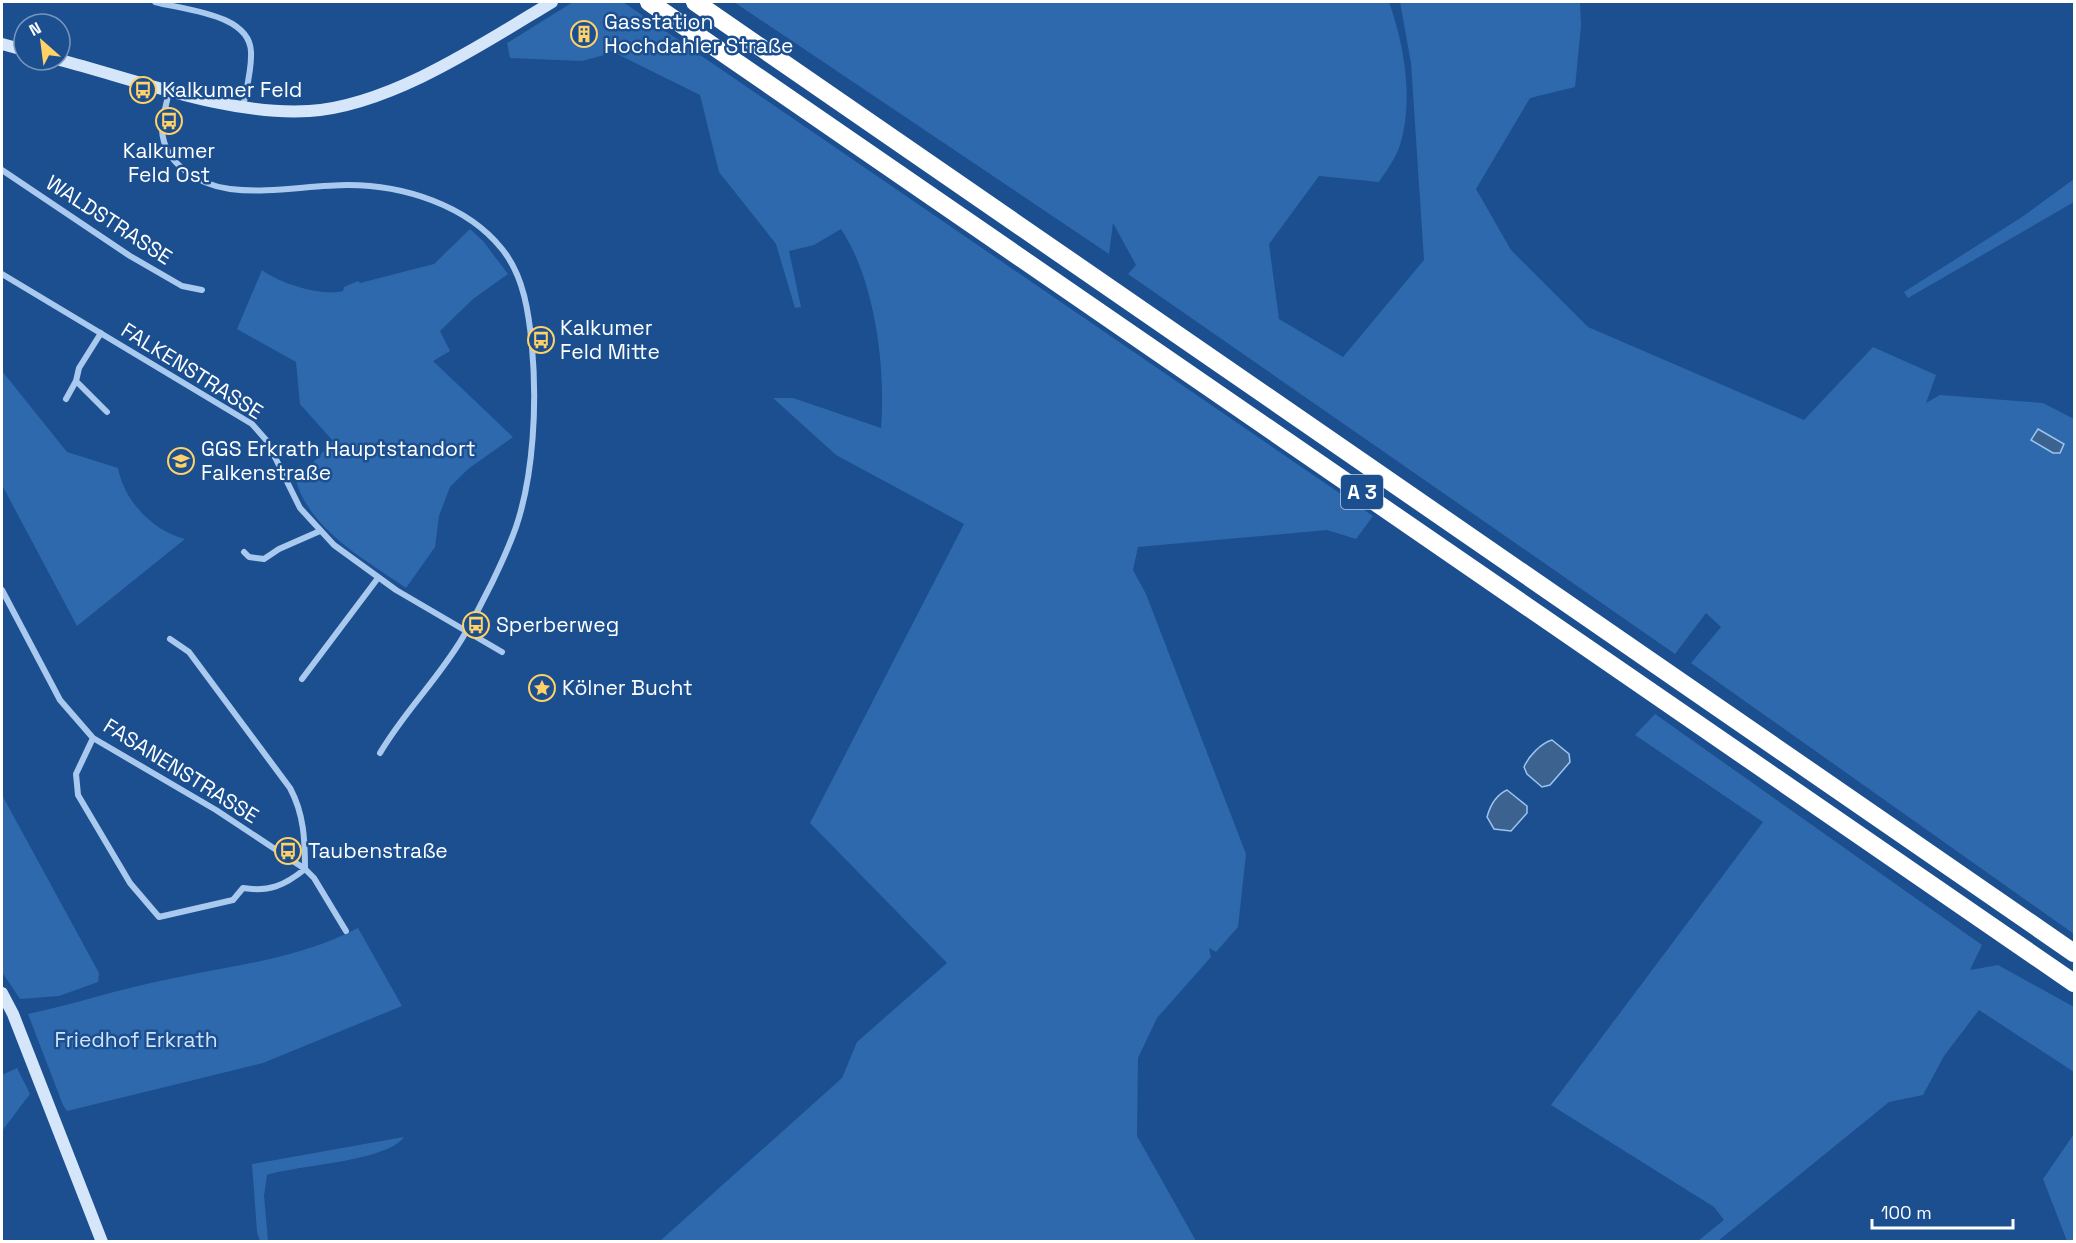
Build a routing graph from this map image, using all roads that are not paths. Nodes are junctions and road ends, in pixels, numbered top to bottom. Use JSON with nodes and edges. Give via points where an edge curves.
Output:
{"nodes":[{"id":1,"x":155,"y":2,"type":"edge"},
{"id":2,"x":552,"y":2,"type":"edge"},
{"id":3,"x":649,"y":2,"type":"edge"},
{"id":4,"x":695,"y":2,"type":"edge"},
{"id":5,"x":72,"y":63,"type":"edge"},
{"id":6,"x":169,"y":89,"type":"junction"},
{"id":7,"x":243,"y":108,"type":"junction"},
{"id":8,"x":2,"y":170,"type":"edge"},
{"id":9,"x":2,"y":274,"type":"edge"},
{"id":10,"x":202,"y":290,"type":"dead end"},
{"id":11,"x":101,"y":333,"type":"junction"},
{"id":12,"x":76,"y":381,"type":"junction"},
{"id":13,"x":66,"y":399,"type":"dead end"},
{"id":14,"x":107,"y":412,"type":"dead end"},
{"id":15,"x":320,"y":531,"type":"junction"},
{"id":16,"x":244,"y":552,"type":"dead end"},
{"id":17,"x":378,"y":578,"type":"junction"},
{"id":18,"x":2,"y":590,"type":"edge"},
{"id":19,"x":466,"y":629,"type":"junction"},
{"id":20,"x":170,"y":639,"type":"dead end"},
{"id":21,"x":502,"y":652,"type":"dead end"},
{"id":22,"x":302,"y":679,"type":"dead end"},
{"id":23,"x":93,"y":738,"type":"junction"},
{"id":24,"x":380,"y":753,"type":"dead end"},
{"id":25,"x":305,"y":869,"type":"junction"},
{"id":26,"x":346,"y":931,"type":"dead end"},
{"id":27,"x":2074,"y":953,"type":"edge"},
{"id":28,"x":2074,"y":983,"type":"edge"},
{"id":29,"x":2,"y":993,"type":"edge"},
{"id":30,"x":102,"y":1242,"type":"edge"}],
"edges":[{"from":1,"to":7,"type":"street","via":[[238,25],[249,38],[252,53]]},
{"from":2,"to":7,"type":"main road","via":[[481,44],[372,98],[310,111]]},
{"from":3,"to":28,"type":"highway","number":"A 3"},
{"from":4,"to":27,"type":"highway","number":"A 3"},
{"from":5,"to":6,"type":"main road"},
{"from":6,"to":7,"type":"main road"},
{"from":6,"to":19,"type":"street","via":[[162,129],[165,143],[171,158],[193,176],[229,189],[351,185],[410,193],[441,204],[471,222],[502,249],[517,275],[530,324],[534,381],[528,466],[517,525]]},
{"from":8,"to":10,"type":"street","name":"WALDSTRASSE","via":[[130,256],[182,286]]},
{"from":9,"to":11,"type":"street","name":"FALKENSTRASSE"},
{"from":11,"to":12,"type":"street","name":"FALKENSTRASSE","via":[[79,368]]},
{"from":11,"to":15,"type":"street","name":"FALKENSTRASSE","via":[[252,424],[267,441],[300,508]]},
{"from":12,"to":13,"type":"street","name":"FALKENSTRASSE"},
{"from":12,"to":14,"type":"street"},
{"from":15,"to":16,"type":"street","via":[[264,559],[249,557]]},
{"from":15,"to":17,"type":"street","name":"FALKENSTRASSE"},
{"from":17,"to":19,"type":"street","name":"FALKENSTRASSE"},
{"from":17,"to":22,"type":"street"},
{"from":18,"to":23,"type":"street","name":"FASANENSTRASSE","via":[[60,700]]},
{"from":19,"to":21,"type":"street","name":"FALKENSTRASSE"},
{"from":19,"to":24,"type":"street"},
{"from":20,"to":25,"type":"street","via":[[189,652],[290,788],[303,828]]},
{"from":23,"to":25,"type":"street","name":"FASANENSTRASSE","via":[[216,810]]},
{"from":23,"to":25,"type":"street","via":[[76,774],[78,795],[130,883],[159,916],[233,900],[243,888],[263,891],[291,880]]},
{"from":25,"to":26,"type":"street","name":"FASANENSTRASSE"},
{"from":29,"to":30,"type":"main road"}]}
